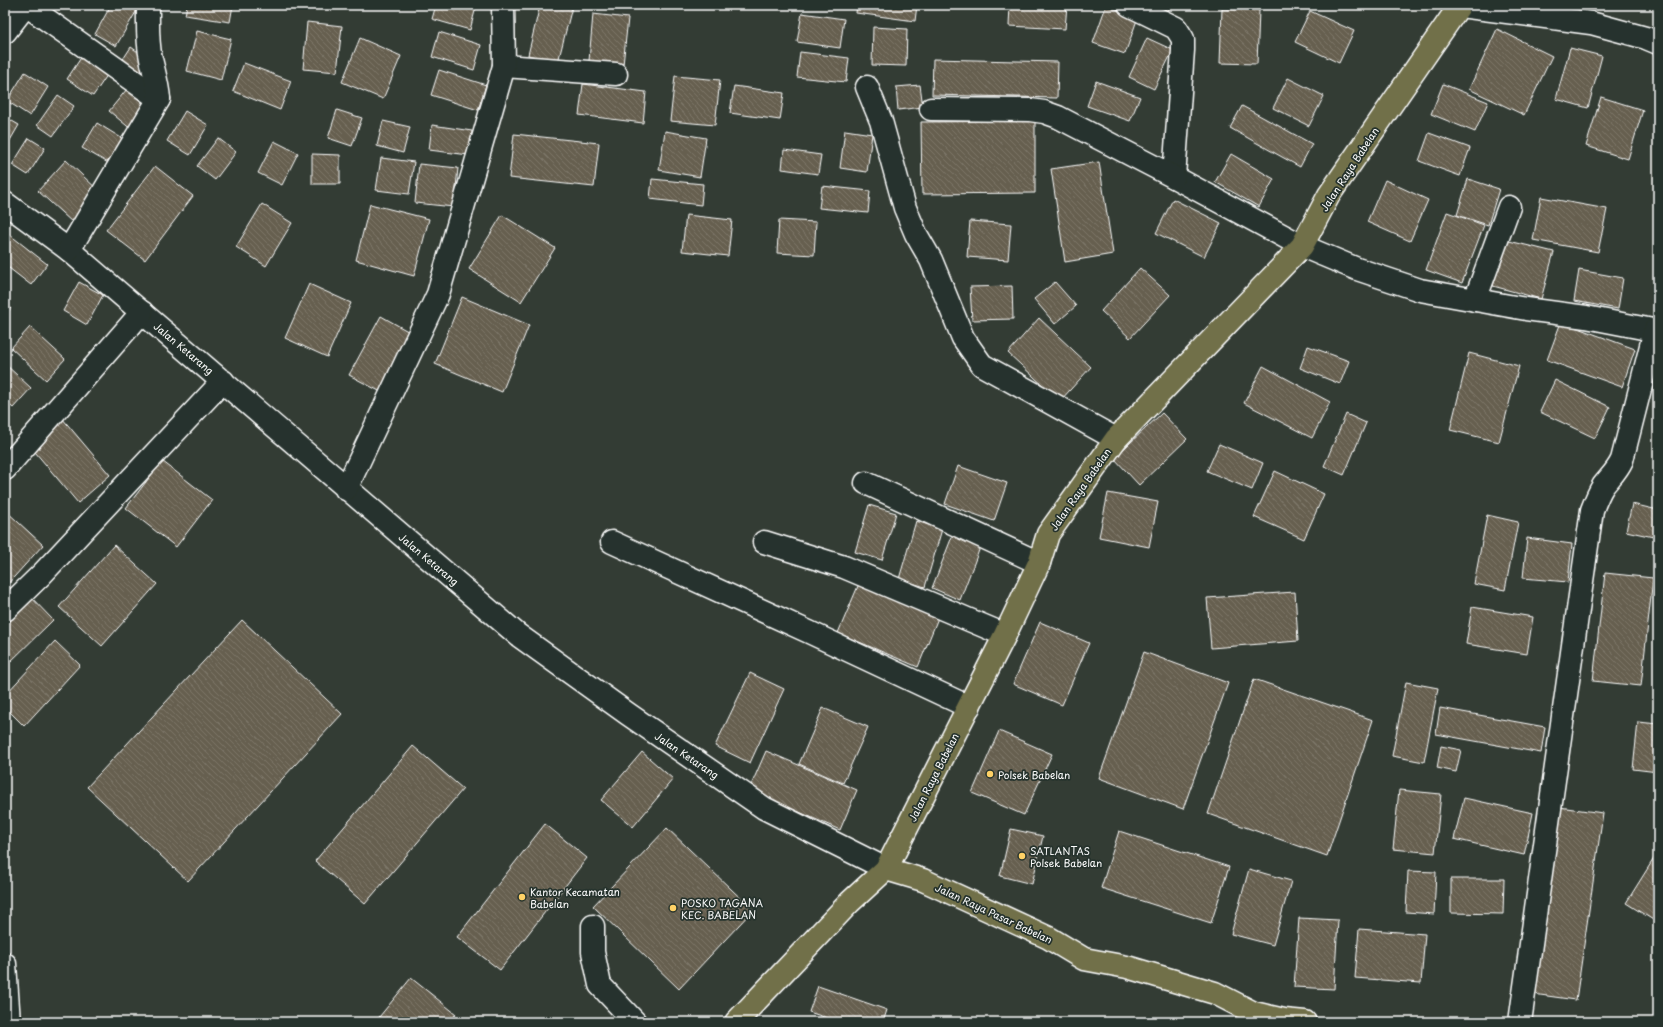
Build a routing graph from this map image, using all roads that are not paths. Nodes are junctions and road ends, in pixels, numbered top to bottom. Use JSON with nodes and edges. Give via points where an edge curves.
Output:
{"nodes":[{"id":1,"x":26,"y":5,"type":"edge"},
{"id":2,"x":148,"y":5,"type":"edge"},
{"id":3,"x":503,"y":5,"type":"edge"},
{"id":4,"x":1129,"y":5,"type":"edge"},
{"id":5,"x":1460,"y":5,"type":"edge"},
{"id":6,"x":5,"y":32,"type":"edge"},
{"id":7,"x":1658,"y":43,"type":"edge"},
{"id":8,"x":504,"y":66,"type":"junction"},
{"id":9,"x":616,"y":74,"type":"dead end"},
{"id":10,"x":867,"y":87,"type":"dead end"},
{"id":11,"x":159,"y":99,"type":"junction"},
{"id":12,"x":931,"y":109,"type":"dead end"},
{"id":13,"x":1174,"y":177,"type":"junction"},
{"id":14,"x":5,"y":203,"type":"edge"},
{"id":15,"x":1509,"y":207,"type":"dead end"},
{"id":16,"x":1302,"y":246,"type":"junction"},
{"id":17,"x":69,"y":250,"type":"junction"},
{"id":18,"x":1475,"y":300,"type":"junction"},
{"id":19,"x":142,"y":312,"type":"junction"},
{"id":20,"x":1656,"y":330,"type":"edge"},
{"id":21,"x":223,"y":381,"type":"junction"},
{"id":22,"x":1116,"y":439,"type":"junction"},
{"id":23,"x":5,"y":469,"type":"edge"},
{"id":24,"x":866,"y":483,"type":"dead end"},
{"id":25,"x":346,"y":489,"type":"junction"},
{"id":26,"x":612,"y":542,"type":"dead end"},
{"id":27,"x":764,"y":542,"type":"dead end"},
{"id":28,"x":1039,"y":563,"type":"junction"},
{"id":29,"x":5,"y":610,"type":"edge"},
{"id":30,"x":1005,"y":635,"type":"junction"},
{"id":31,"x":968,"y":707,"type":"junction"},
{"id":32,"x":886,"y":869,"type":"junction"},
{"id":33,"x":593,"y":926,"type":"dead end"},
{"id":34,"x":5,"y":964,"type":"edge"},
{"id":35,"x":1291,"y":1021,"type":"edge"},
{"id":36,"x":9,"y":1022,"type":"edge"},
{"id":37,"x":635,"y":1022,"type":"edge"},
{"id":38,"x":736,"y":1022,"type":"edge"},
{"id":39,"x":1520,"y":1022,"type":"edge"}],
"edges":[{"from":1,"to":6,"type":"street"},
{"from":1,"to":11,"type":"street"},
{"from":2,"to":11,"type":"street","via":[[148,37]]},
{"from":3,"to":8,"type":"street"},
{"from":4,"to":13,"type":"street","via":[[1176,28],[1183,39]]},
{"from":5,"to":7,"type":"street","via":[[1591,23]]},
{"from":5,"to":16,"type":"main road","name":"Jalan Raya Babelan","via":[[1329,195]]},
{"from":8,"to":9,"type":"street"},
{"from":8,"to":25,"type":"street","via":[[438,294]]},
{"from":10,"to":22,"type":"street","via":[[881,121],[905,208],[931,260],[963,338],[971,350],[982,365]]},
{"from":11,"to":17,"type":"street"},
{"from":12,"to":13,"type":"street","via":[[1044,112]]},
{"from":13,"to":16,"type":"street"},
{"from":14,"to":17,"type":"street","name":"Jalan Ketarang"},
{"from":15,"to":18,"type":"street"},
{"from":16,"to":18,"type":"street","via":[[1357,269],[1420,290]]},
{"from":16,"to":22,"type":"main road","name":"Jalan Raya Babelan"},
{"from":17,"to":19,"type":"street","name":"Jalan Ketarang"},
{"from":18,"to":20,"type":"street"},
{"from":19,"to":21,"type":"street","name":"Jalan Ketarang"},
{"from":19,"to":23,"type":"street"},
{"from":20,"to":39,"type":"street","via":[[1622,460],[1615,474],[1597,496],[1592,510]]},
{"from":21,"to":25,"type":"street","name":"Jalan Ketarang"},
{"from":21,"to":29,"type":"street"},
{"from":22,"to":28,"type":"main road","name":"Jalan Raya Babelan","via":[[1048,534]]},
{"from":24,"to":28,"type":"street"},
{"from":25,"to":32,"type":"street","name":"Jalan Ketarang","via":[[518,635],[628,714],[764,808]]},
{"from":26,"to":31,"type":"street"},
{"from":27,"to":30,"type":"street","via":[[844,567]]},
{"from":28,"to":30,"type":"main road","name":"Jalan Raya Babelan"},
{"from":30,"to":31,"type":"main road","name":"Jalan Raya Babelan"},
{"from":31,"to":32,"type":"main road","name":"Jalan Raya Babelan"},
{"from":32,"to":35,"type":"main road","name":"Jalan Raya Pasar Babelan","via":[[923,880],[1028,928],[1084,960],[1127,967],[1160,976],[1216,993],[1254,1013]]},
{"from":32,"to":38,"type":"main road","name":"Jalan Raya Babelan","via":[[850,902]]},
{"from":33,"to":37,"type":"street","via":[[593,952],[600,985]]},
{"from":34,"to":36,"type":"street"}]}
